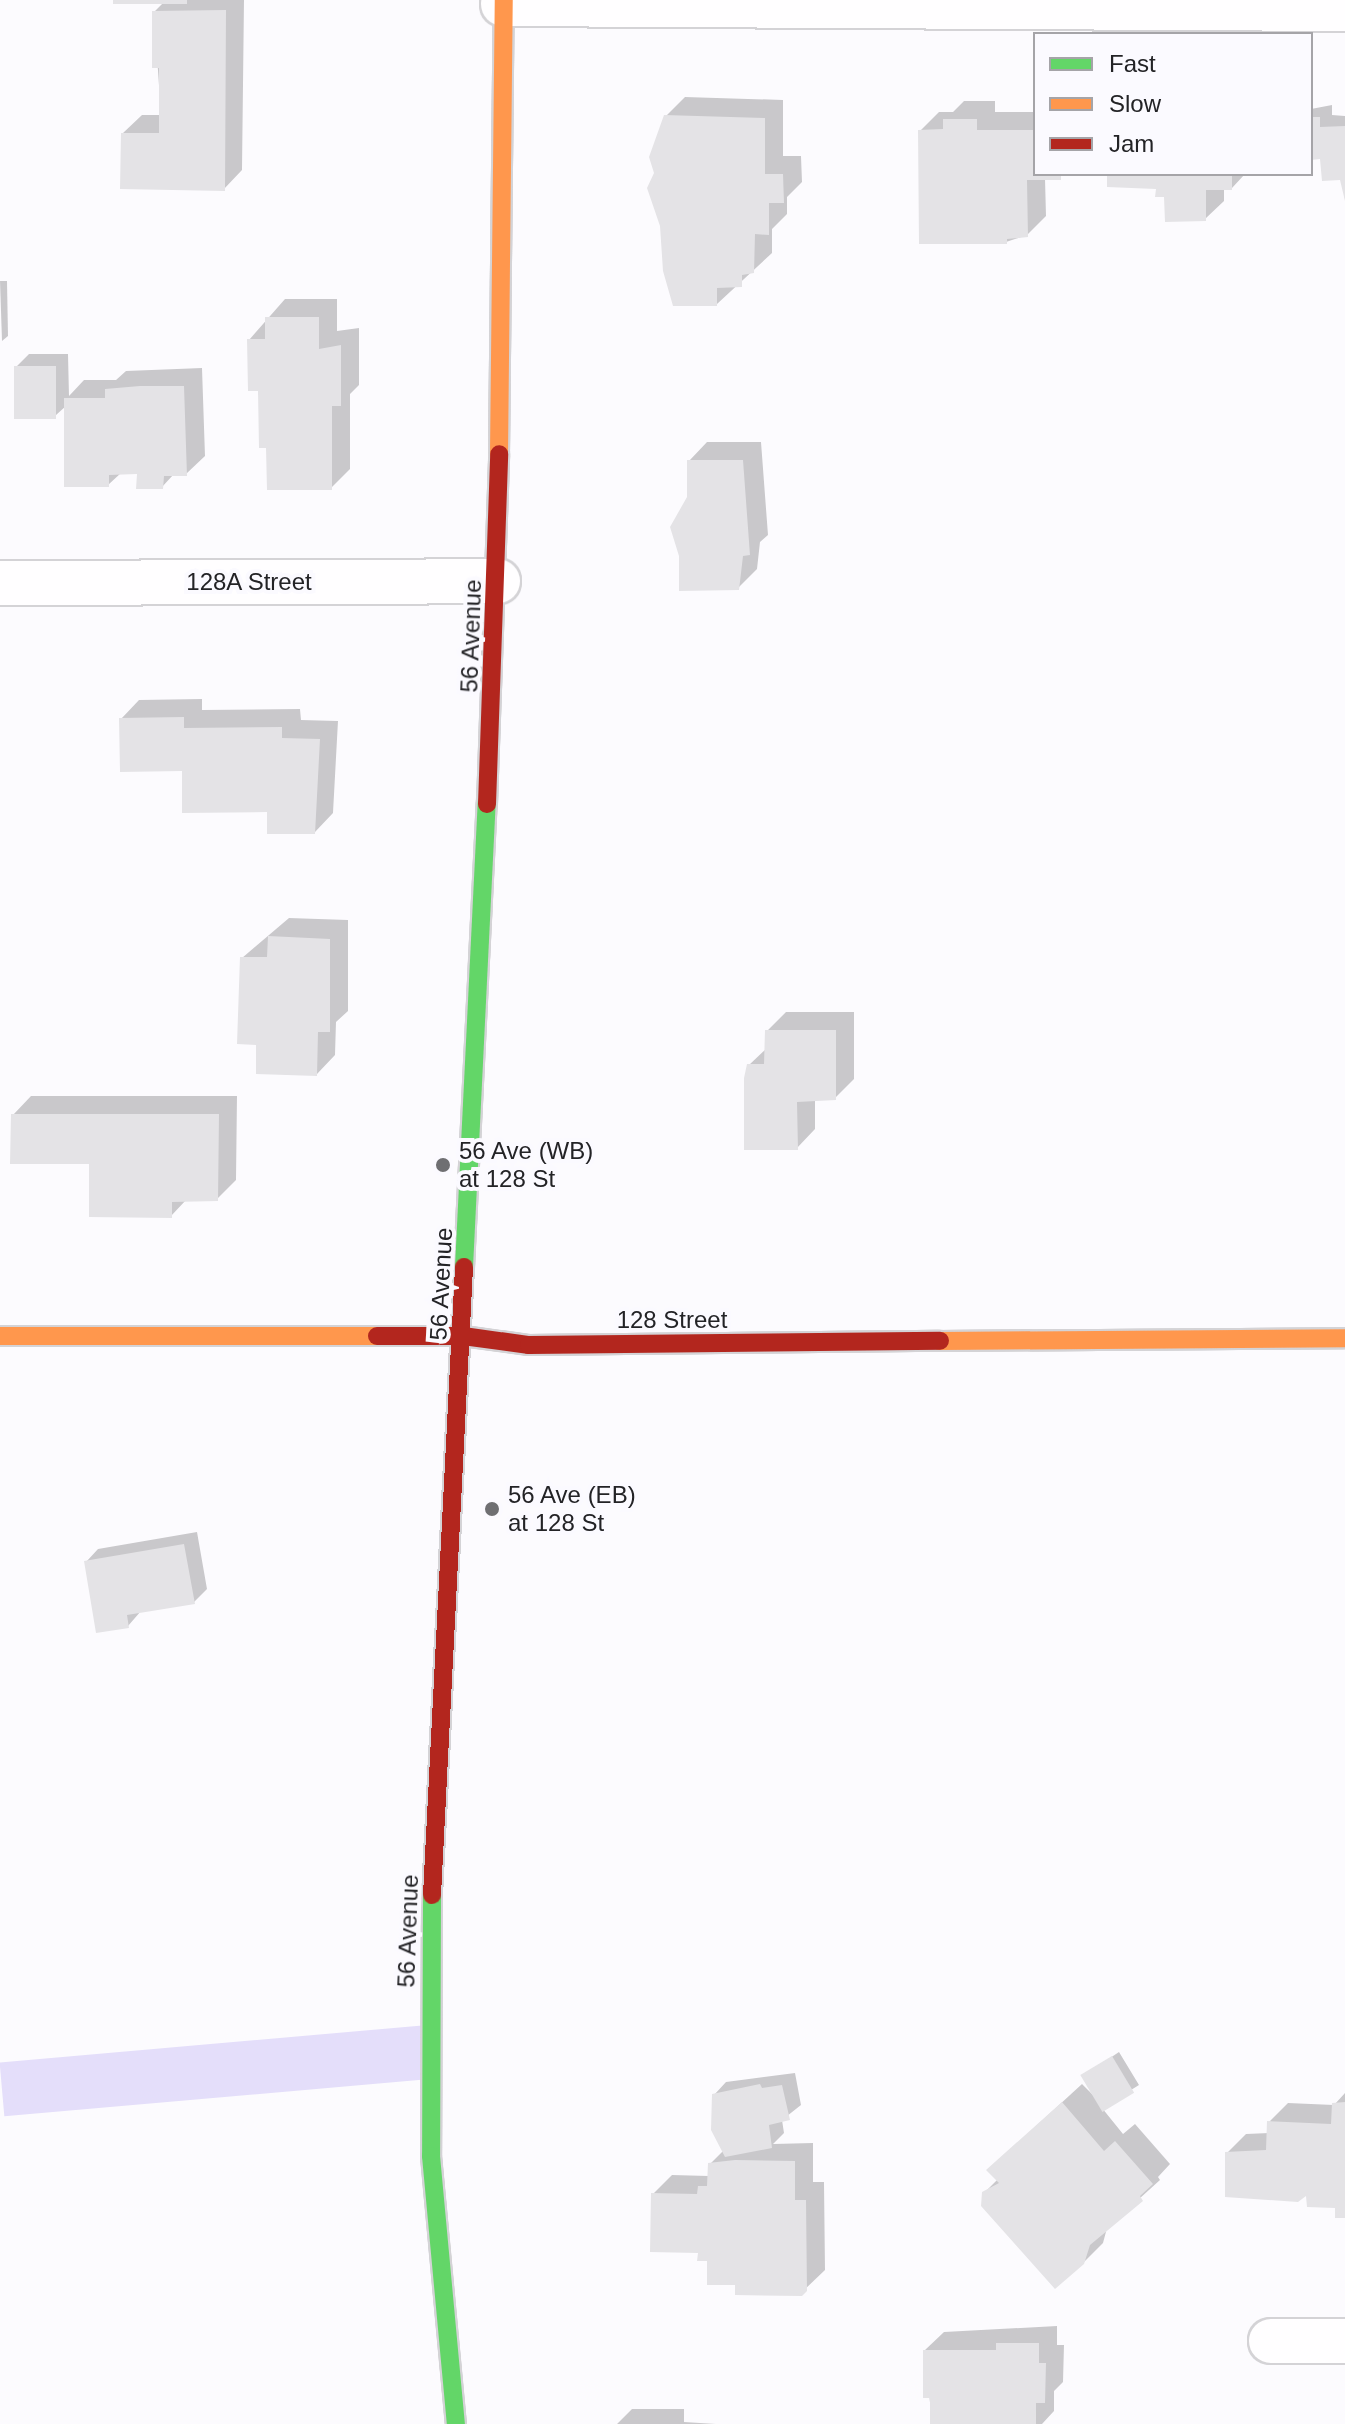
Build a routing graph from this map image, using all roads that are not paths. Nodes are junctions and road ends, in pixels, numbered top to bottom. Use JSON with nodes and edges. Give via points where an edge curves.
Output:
{"nodes":[{"id":1,"x":504,"y":2,"type":"edge"},
{"id":2,"x":1345,"y":9,"type":"edge"},
{"id":3,"x":498,"y":581,"type":"junction"},
{"id":4,"x":0,"y":583,"type":"edge"},
{"id":5,"x":0,"y":1336,"type":"edge"},
{"id":6,"x":463,"y":1336,"type":"junction"},
{"id":7,"x":1345,"y":1338,"type":"edge"},
{"id":8,"x":1271,"y":2341,"type":"dead end"},
{"id":9,"x":1345,"y":2341,"type":"edge"},
{"id":10,"x":456,"y":2424,"type":"edge"}],
"edges":[{"from":1,"to":2,"type":"street"},
{"from":1,"to":3,"type":"street","name":"56 Avenue"},
{"from":3,"to":4,"type":"street","name":"128A Street"},
{"from":3,"to":6,"type":"street","name":"56 Avenue"},
{"from":5,"to":6,"type":"street","name":"128 Street"},
{"from":6,"to":7,"type":"street","name":"128 Street","via":[[529,1345]]},
{"from":6,"to":10,"type":"street","name":"56 Avenue","via":[[428,1977],[431,2156]]},
{"from":8,"to":9,"type":"street"}]}
